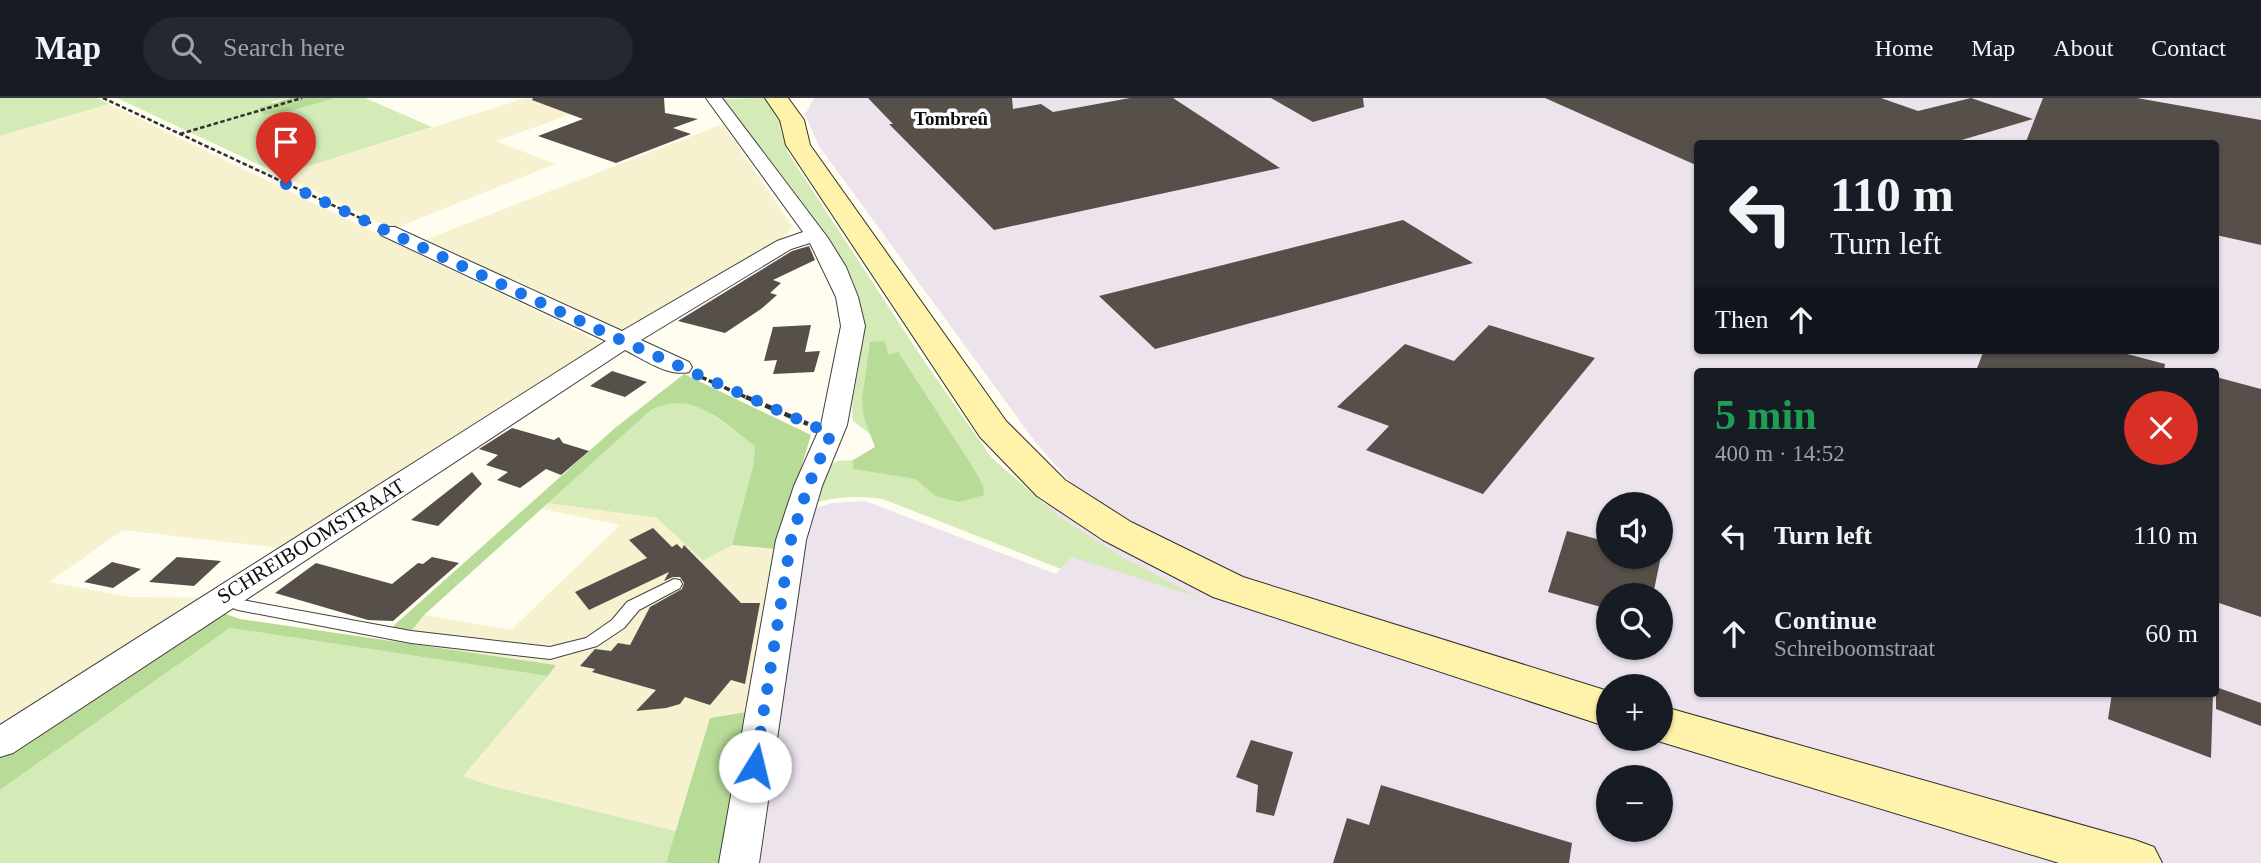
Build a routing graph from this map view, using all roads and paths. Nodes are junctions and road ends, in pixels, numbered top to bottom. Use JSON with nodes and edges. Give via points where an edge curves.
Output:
{"nodes":[{"id":1,"x":103,"y":98,"type":"edge"},
{"id":2,"x":302,"y":98,"type":"edge"},
{"id":3,"x":714,"y":98,"type":"edge"},
{"id":4,"x":790,"y":108,"type":"edge"},
{"id":5,"x":179,"y":134,"type":"junction"},
{"id":6,"x":388,"y":231,"type":"joint"},
{"id":7,"x":814,"y":235,"type":"junction"},
{"id":8,"x":623,"y":341,"type":"junction"},
{"id":9,"x":680,"y":367,"type":"joint"},
{"id":10,"x":831,"y":434,"type":"junction"},
{"id":11,"x":674,"y":584,"type":"dead end"},
{"id":12,"x":221,"y":598,"type":"junction"},
{"id":13,"x":1596,"y":705,"type":"edge"},
{"id":14,"x":1673,"y":728,"type":"edge"},
{"id":15,"x":0,"y":743,"type":"edge"},
{"id":16,"x":739,"y":863,"type":"edge"},
{"id":17,"x":2134,"y":863,"type":"edge"}],
"edges":[{"from":1,"to":5,"type":"path"},
{"from":2,"to":5,"type":"path"},
{"from":3,"to":7,"type":"street"},
{"from":4,"to":13,"type":"main road","via":[[798,145],[952,373],[993,429],[1051,488],[1117,531],[1228,587]]},
{"from":5,"to":6,"type":"path"},
{"from":6,"to":8,"type":"street"},
{"from":7,"to":8,"type":"street","name":"SCHREIBOOMSTRAAT","via":[[784,245]]},
{"from":7,"to":10,"type":"street","via":[[841,278],[853,318]]},
{"from":8,"to":9,"type":"street"},
{"from":8,"to":12,"type":"street","name":"SCHREIBOOMSTRAAT"},
{"from":9,"to":10,"type":"path"},
{"from":10,"to":16,"type":"street","via":[[791,540]]},
{"from":11,"to":12,"type":"lane","via":[[633,606],[618,624],[591,642],[550,653],[411,637],[237,605]]},
{"from":12,"to":15,"type":"street","name":"SCHREIBOOMSTRAAT"},
{"from":14,"to":17,"type":"main road"}]}
